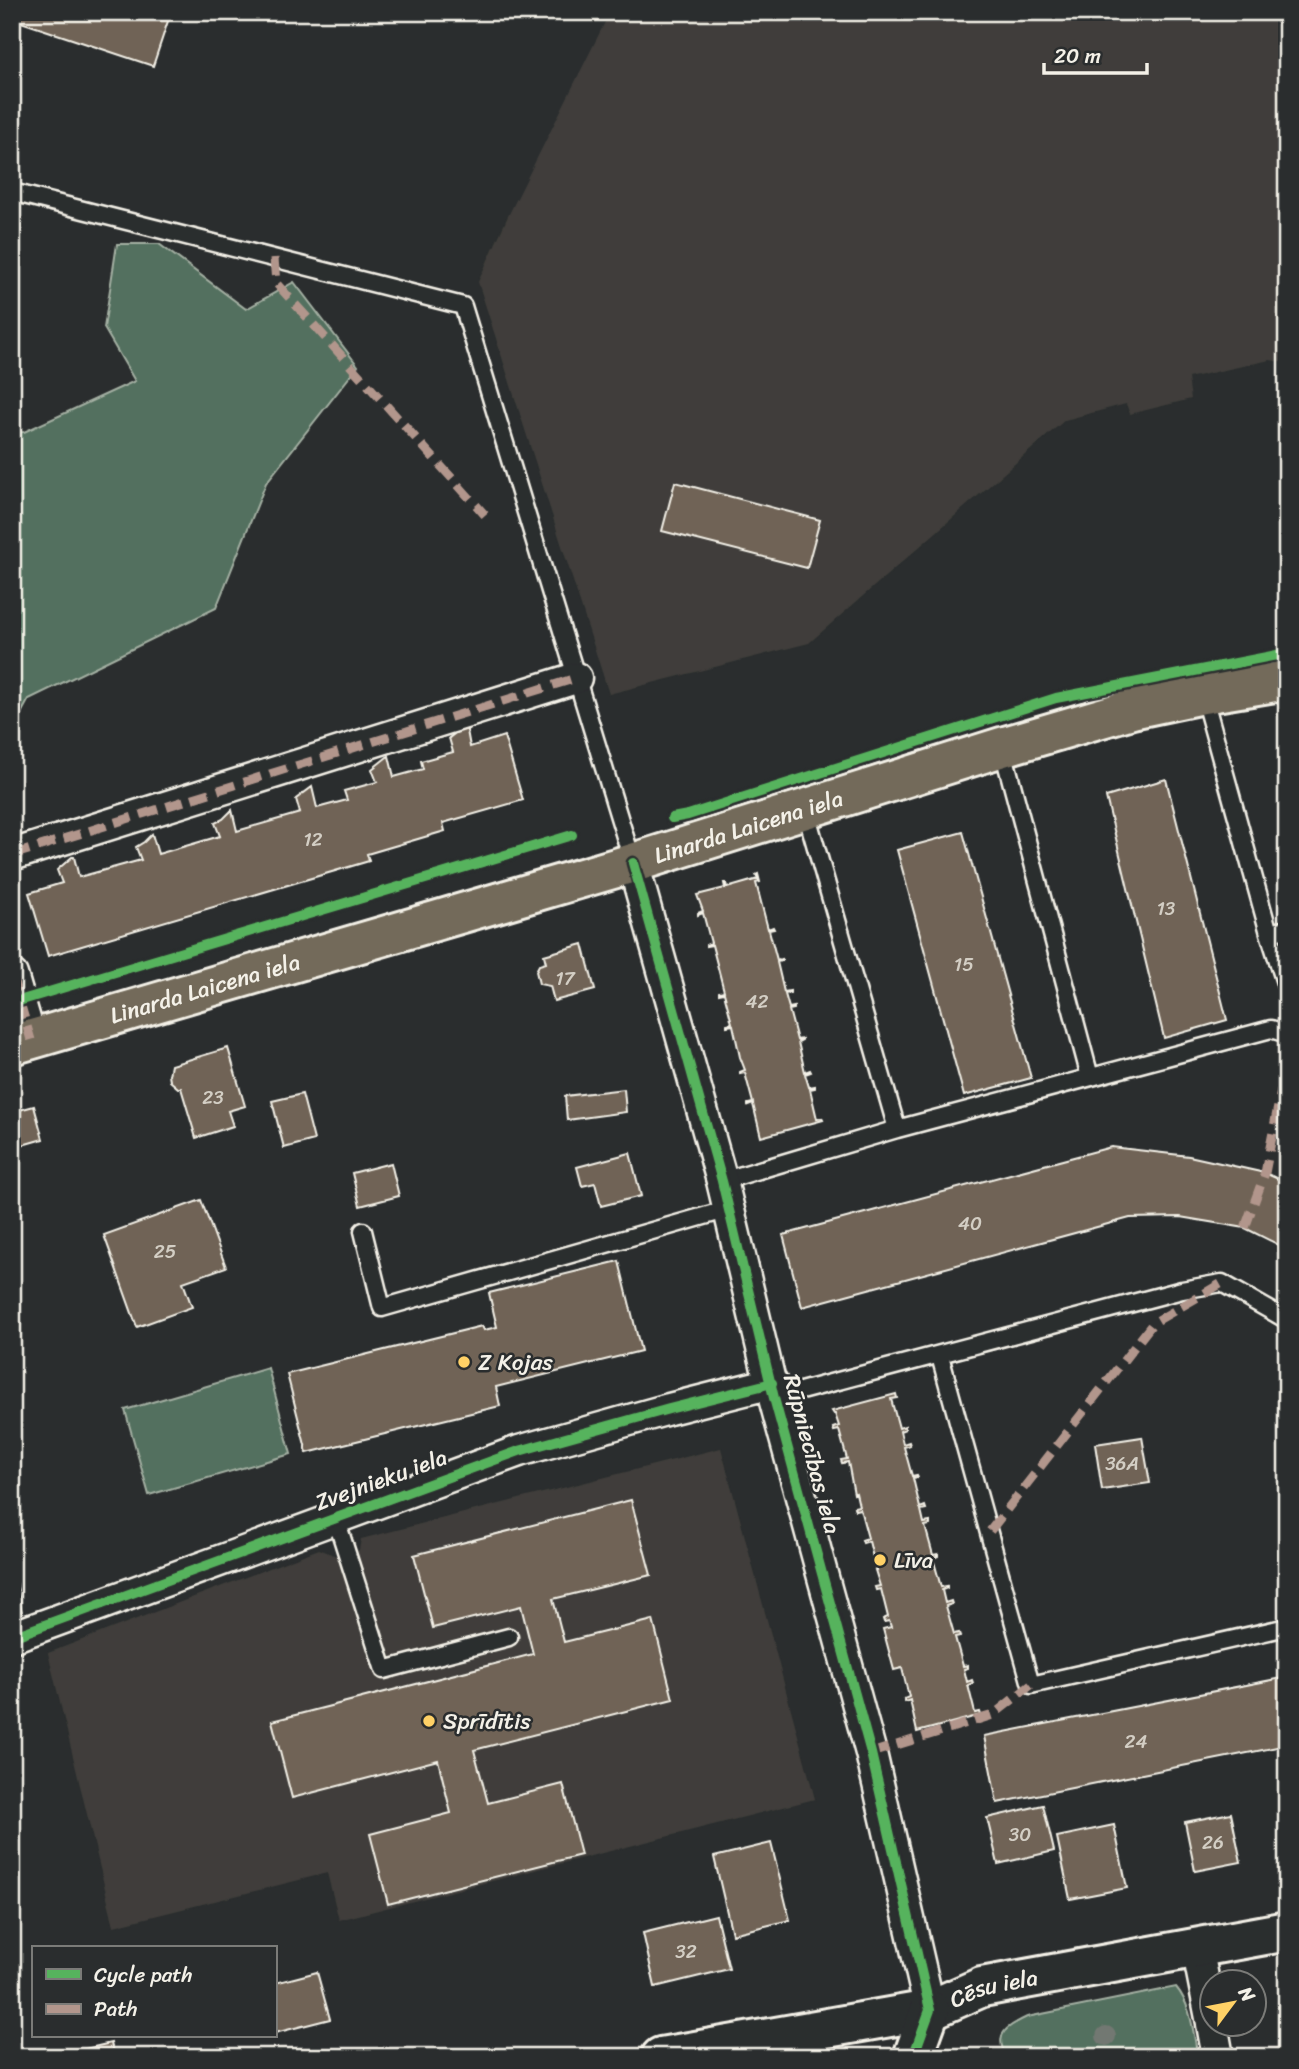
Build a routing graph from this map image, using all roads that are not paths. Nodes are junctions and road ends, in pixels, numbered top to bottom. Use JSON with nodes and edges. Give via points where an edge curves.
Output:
{"nodes":[{"id":1,"x":12,"y":192,"type":"edge"},
{"id":2,"x":576,"y":678,"type":"junction"},
{"id":3,"x":1287,"y":680,"type":"edge"},
{"id":4,"x":1203,"y":694,"type":"junction"},
{"id":5,"x":1002,"y":747,"type":"junction"},
{"id":6,"x":805,"y":809,"type":"junction"},
{"id":7,"x":12,"y":855,"type":"edge"},
{"id":8,"x":633,"y":863,"type":"junction"},
{"id":9,"x":1287,"y":929,"type":"edge"},
{"id":10,"x":1269,"y":933,"type":"junction"},
{"id":11,"x":12,"y":975,"type":"edge"},
{"id":12,"x":1287,"y":989,"type":"edge"},
{"id":13,"x":1287,"y":1034,"type":"edge"},
{"id":14,"x":21,"y":1043,"type":"edge"},
{"id":15,"x":1090,"y":1077,"type":"junction"},
{"id":16,"x":897,"y":1129,"type":"junction"},
{"id":17,"x":726,"y":1195,"type":"junction"},
{"id":18,"x":363,"y":1231,"type":"dead end"},
{"id":19,"x":1287,"y":1320,"type":"edge"},
{"id":20,"x":940,"y":1356,"type":"junction"},
{"id":21,"x":773,"y":1391,"type":"junction"},
{"id":22,"x":336,"y":1519,"type":"junction"},
{"id":23,"x":1287,"y":1627,"type":"edge"},
{"id":24,"x":12,"y":1637,"type":"edge"},
{"id":25,"x":509,"y":1637,"type":"dead end"},
{"id":26,"x":1287,"y":1931,"type":"edge"},
{"id":27,"x":1197,"y":1947,"type":"junction"},
{"id":28,"x":1201,"y":1968,"type":"edge"},
{"id":29,"x":930,"y":2010,"type":"junction"},
{"id":30,"x":1215,"y":2038,"type":"edge"},
{"id":31,"x":661,"y":2057,"type":"edge"},
{"id":32,"x":913,"y":2057,"type":"edge"},
{"id":33,"x":1218,"y":2057,"type":"edge"}],
"edges":[{"from":1,"to":2,"type":"lane","via":[[463,306]]},
{"from":2,"to":7,"type":"street"},
{"from":2,"to":8,"type":"lane"},
{"from":3,"to":4,"type":"main road","name":"Linarda Laicena iela"},
{"from":4,"to":5,"type":"main road","name":"Linarda Laicena iela","via":[[1132,709]]},
{"from":4,"to":10,"type":"lane"},
{"from":5,"to":6,"type":"main road","name":"Linarda Laicena iela"},
{"from":5,"to":15,"type":"lane"},
{"from":6,"to":8,"type":"main road","name":"Linarda Laicena iela"},
{"from":6,"to":16,"type":"lane"},
{"from":8,"to":14,"type":"main road","name":"Linarda Laicena iela"},
{"from":8,"to":17,"type":"street","name":"Rūpniecības iela"},
{"from":9,"to":10,"type":"lane"},
{"from":10,"to":12,"type":"lane"},
{"from":11,"to":14,"type":"street"},
{"from":13,"to":15,"type":"lane","via":[[1271,1029]]},
{"from":15,"to":16,"type":"lane"},
{"from":16,"to":17,"type":"lane"},
{"from":17,"to":18,"type":"lane","via":[[382,1308]]},
{"from":17,"to":21,"type":"street","name":"Rūpniecības iela"},
{"from":19,"to":20,"type":"lane","via":[[1222,1283]]},
{"from":20,"to":21,"type":"lane"},
{"from":20,"to":23,"type":"lane","via":[[1031,1685]]},
{"from":21,"to":22,"type":"street","name":"Zvejnieku iela","via":[[669,1409],[519,1451]]},
{"from":21,"to":29,"type":"street","name":"Rūpniecības iela","via":[[870,1753]]},
{"from":22,"to":24,"type":"street","name":"Zvejnieku iela"},
{"from":22,"to":25,"type":"lane","via":[[384,1670]]},
{"from":26,"to":27,"type":"street","name":"Cēsu iela"},
{"from":27,"to":28,"type":"street"},
{"from":27,"to":29,"type":"street","name":"Cēsu iela","via":[[982,1987]]},
{"from":29,"to":31,"type":"street","name":"Cēsu iela"},
{"from":29,"to":32,"type":"street"},
{"from":30,"to":33,"type":"street"}]}
